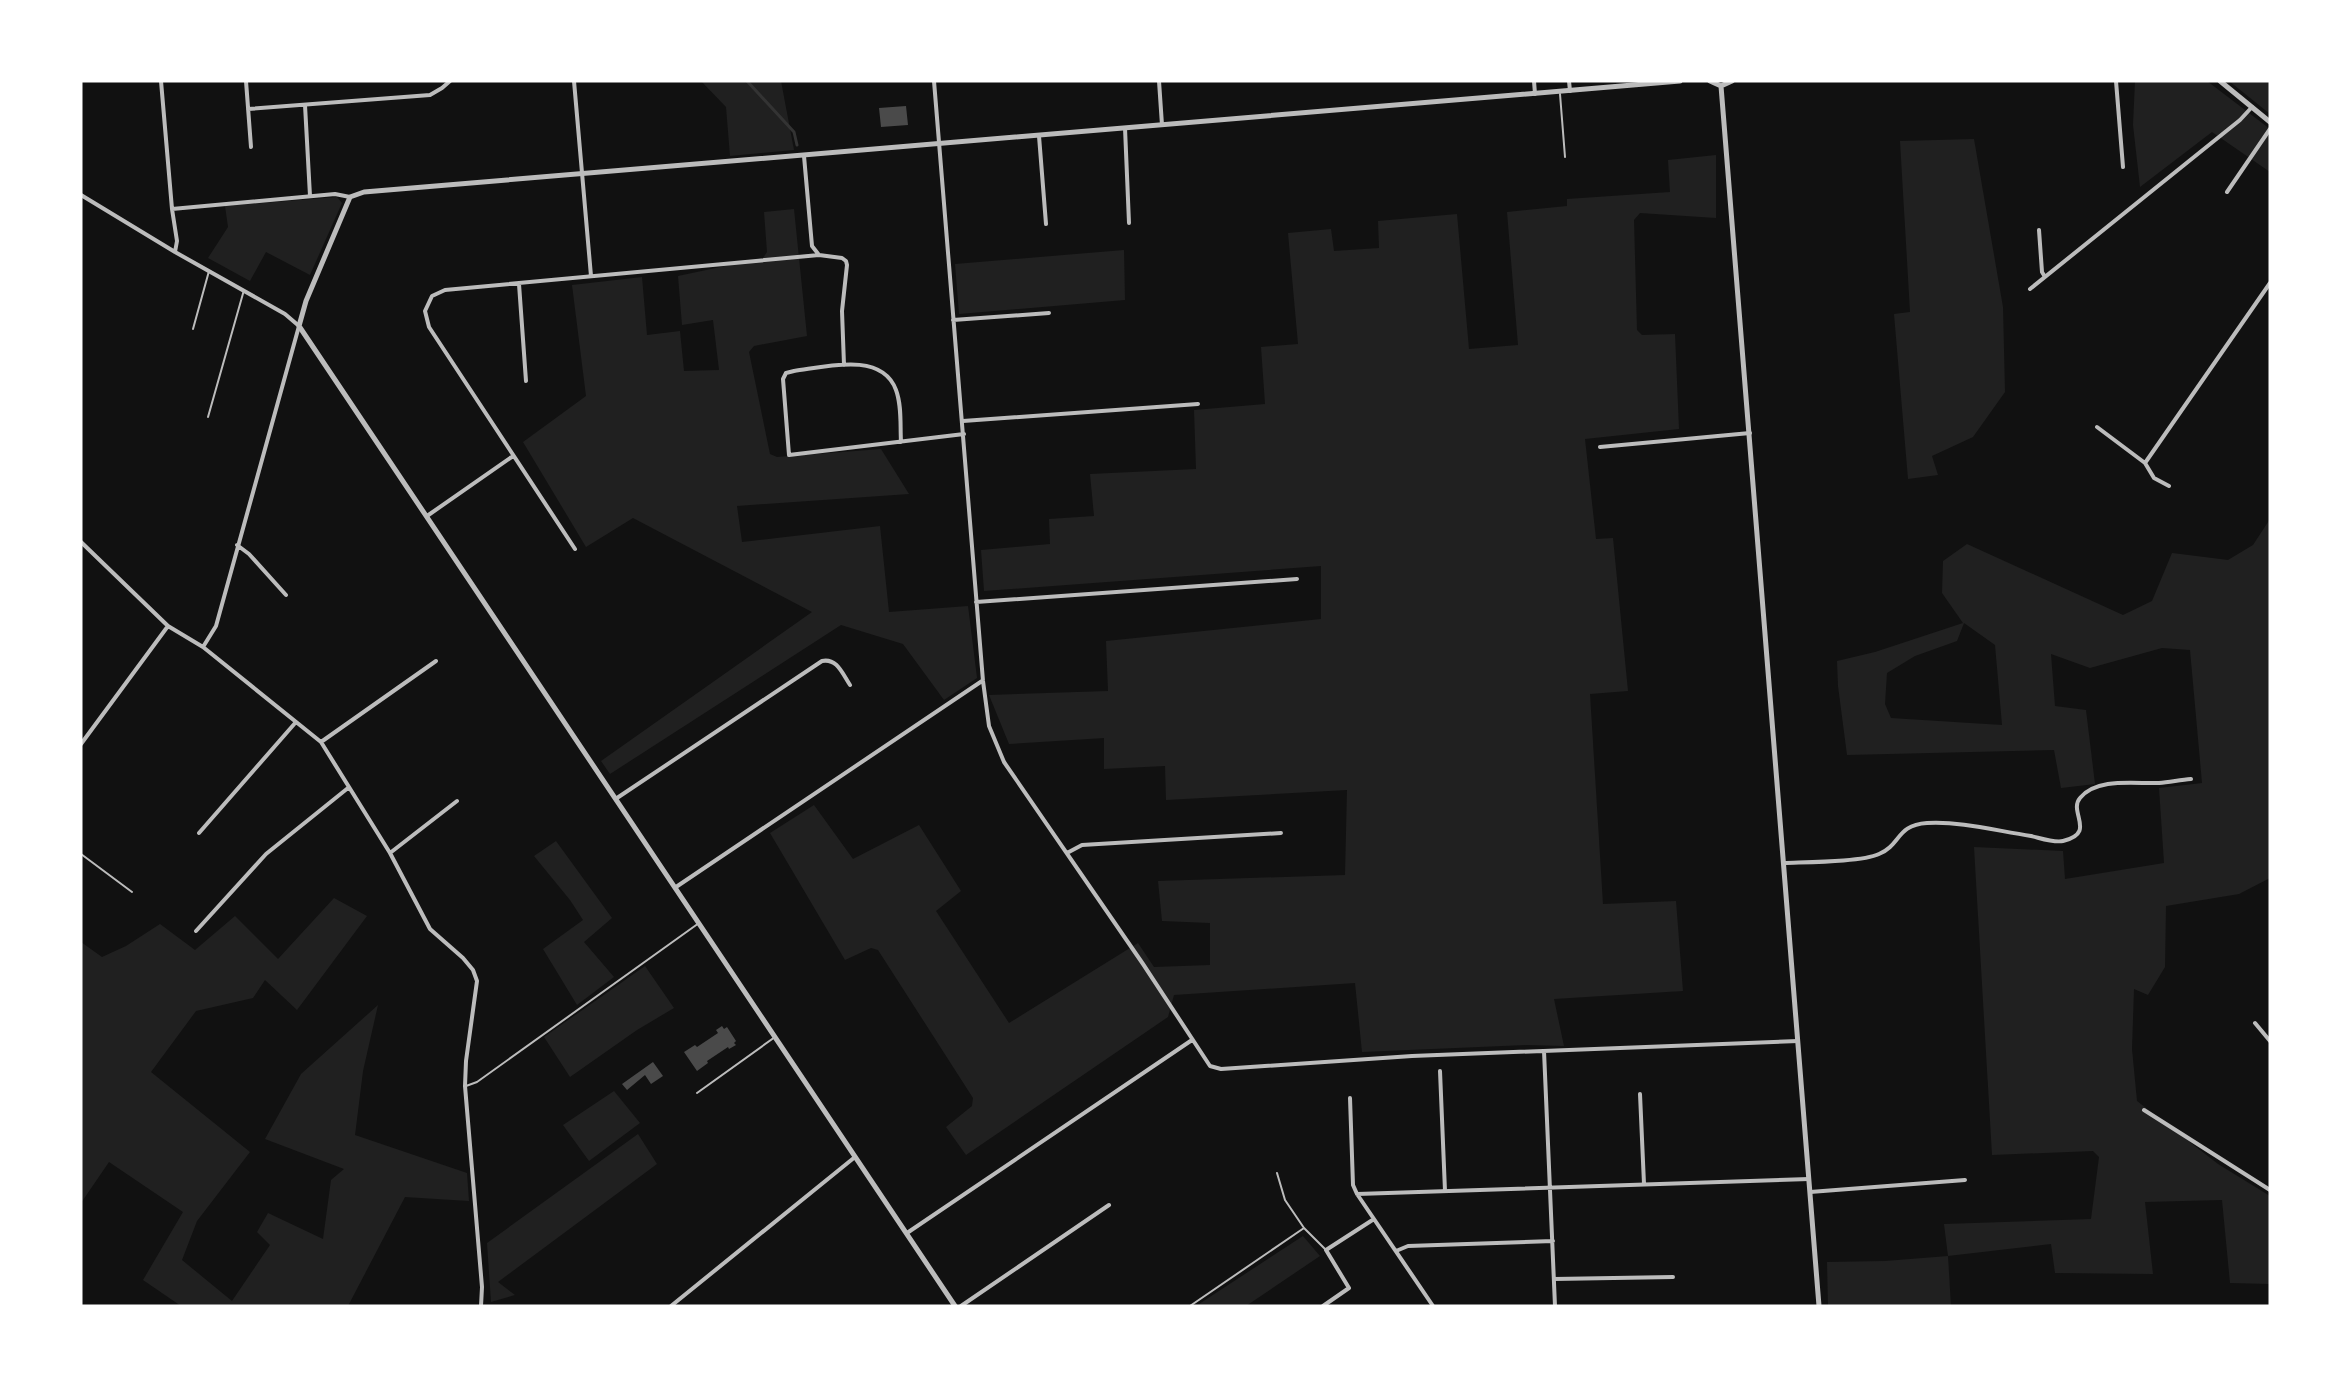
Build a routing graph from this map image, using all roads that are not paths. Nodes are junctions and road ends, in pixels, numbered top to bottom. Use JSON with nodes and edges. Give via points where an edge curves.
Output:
{"nodes":[{"id":1,"x":161,"y":81,"type":"edge"},
{"id":2,"x":246,"y":81,"type":"edge"},
{"id":3,"x":450,"y":81,"type":"edge"},
{"id":4,"x":574,"y":81,"type":"edge"},
{"id":5,"x":934,"y":81,"type":"edge"},
{"id":6,"x":1159,"y":81,"type":"edge"},
{"id":7,"x":1534,"y":81,"type":"edge"},
{"id":8,"x":1569,"y":81,"type":"edge"},
{"id":9,"x":1680,"y":81,"type":"edge"},
{"id":10,"x":1710,"y":81,"type":"edge"},
{"id":11,"x":1732,"y":81,"type":"edge"},
{"id":12,"x":2116,"y":81,"type":"edge"},
{"id":13,"x":2220,"y":81,"type":"edge"},
{"id":14,"x":1721,"y":86,"type":"junction"},
{"id":15,"x":1569,"y":91,"type":"junction"},
{"id":16,"x":1560,"y":92,"type":"junction"},
{"id":17,"x":1535,"y":94,"type":"junction"},
{"id":18,"x":305,"y":105,"type":"junction"},
{"id":19,"x":2252,"y":107,"type":"junction"},
{"id":20,"x":248,"y":109,"type":"junction"},
{"id":21,"x":2270,"y":122,"type":"edge"},
{"id":22,"x":1162,"y":125,"type":"junction"},
{"id":23,"x":1125,"y":128,"type":"junction"},
{"id":24,"x":2270,"y":129,"type":"edge"},
{"id":25,"x":1039,"y":136,"type":"junction"},
{"id":26,"x":938,"y":144,"type":"junction"},
{"id":27,"x":251,"y":147,"type":"dead end"},
{"id":28,"x":804,"y":156,"type":"junction"},
{"id":29,"x":1565,"y":157,"type":"dead end"},
{"id":30,"x":2123,"y":167,"type":"dead end"},
{"id":31,"x":583,"y":174,"type":"junction"},
{"id":32,"x":2228,"y":192,"type":"dead end"},
{"id":33,"x":81,"y":195,"type":"edge"},
{"id":34,"x":310,"y":196,"type":"junction"},
{"id":35,"x":350,"y":197,"type":"junction"},
{"id":36,"x":172,"y":209,"type":"junction"},
{"id":37,"x":1129,"y":223,"type":"dead end"},
{"id":38,"x":1046,"y":224,"type":"dead end"},
{"id":39,"x":2039,"y":230,"type":"dead end"},
{"id":40,"x":175,"y":252,"type":"junction"},
{"id":41,"x":819,"y":255,"type":"junction"},
{"id":42,"x":209,"y":270,"type":"junction"},
{"id":43,"x":591,"y":276,"type":"junction"},
{"id":44,"x":2045,"y":277,"type":"junction"},
{"id":45,"x":2270,"y":283,"type":"edge"},
{"id":46,"x":519,"y":284,"type":"junction"},
{"id":47,"x":2030,"y":289,"type":"dead end"},
{"id":48,"x":244,"y":290,"type":"junction"},
{"id":49,"x":1048,"y":313,"type":"dead end"},
{"id":50,"x":953,"y":320,"type":"junction"},
{"id":51,"x":299,"y":326,"type":"junction"},
{"id":52,"x":193,"y":329,"type":"dead end"},
{"id":53,"x":844,"y":365,"type":"junction"},
{"id":54,"x":526,"y":381,"type":"dead end"},
{"id":55,"x":1198,"y":404,"type":"dead end"},
{"id":56,"x":208,"y":417,"type":"dead end"},
{"id":57,"x":963,"y":421,"type":"junction"},
{"id":58,"x":2097,"y":427,"type":"dead end"},
{"id":59,"x":1750,"y":433,"type":"junction"},
{"id":60,"x":964,"y":434,"type":"junction"},
{"id":61,"x":901,"y":442,"type":"junction"},
{"id":62,"x":1600,"y":447,"type":"dead end"},
{"id":63,"x":513,"y":456,"type":"junction"},
{"id":64,"x":2145,"y":463,"type":"junction"},
{"id":65,"x":2169,"y":486,"type":"dead end"},
{"id":66,"x":427,"y":516,"type":"junction"},
{"id":67,"x":81,"y":542,"type":"edge"},
{"id":68,"x":237,"y":545,"type":"junction"},
{"id":69,"x":576,"y":549,"type":"dead end"},
{"id":70,"x":1297,"y":579,"type":"dead end"},
{"id":71,"x":286,"y":595,"type":"dead end"},
{"id":72,"x":976,"y":602,"type":"junction"},
{"id":73,"x":168,"y":626,"type":"junction"},
{"id":74,"x":202,"y":647,"type":"junction"},
{"id":75,"x":436,"y":661,"type":"dead end"},
{"id":76,"x":982,"y":681,"type":"junction"},
{"id":77,"x":850,"y":684,"type":"dead end"},
{"id":78,"x":296,"y":722,"type":"junction"},
{"id":79,"x":321,"y":742,"type":"junction"},
{"id":80,"x":81,"y":744,"type":"edge"},
{"id":81,"x":2191,"y":779,"type":"dead end"},
{"id":82,"x":348,"y":788,"type":"junction"},
{"id":83,"x":617,"y":798,"type":"junction"},
{"id":84,"x":457,"y":801,"type":"dead end"},
{"id":85,"x":199,"y":833,"type":"dead end"},
{"id":86,"x":1281,"y":833,"type":"dead end"},
{"id":87,"x":390,"y":853,"type":"junction"},
{"id":88,"x":1066,"y":853,"type":"junction"},
{"id":89,"x":81,"y":854,"type":"edge"},
{"id":90,"x":1784,"y":863,"type":"junction"},
{"id":91,"x":676,"y":888,"type":"junction"},
{"id":92,"x":132,"y":892,"type":"dead end"},
{"id":93,"x":699,"y":922,"type":"junction"},
{"id":94,"x":196,"y":931,"type":"dead end"},
{"id":95,"x":2255,"y":1023,"type":"dead end"},
{"id":96,"x":775,"y":1037,"type":"junction"},
{"id":97,"x":1192,"y":1040,"type":"junction"},
{"id":98,"x":1798,"y":1041,"type":"junction"},
{"id":99,"x":2270,"y":1041,"type":"edge"},
{"id":100,"x":1544,"y":1051,"type":"junction"},
{"id":101,"x":1440,"y":1071,"type":"dead end"},
{"id":102,"x":465,"y":1086,"type":"junction"},
{"id":103,"x":697,"y":1093,"type":"dead end"},
{"id":104,"x":1640,"y":1094,"type":"dead end"},
{"id":105,"x":1350,"y":1098,"type":"dead end"},
{"id":106,"x":2144,"y":1110,"type":"dead end"},
{"id":107,"x":855,"y":1157,"type":"junction"},
{"id":108,"x":1277,"y":1173,"type":"dead end"},
{"id":109,"x":1809,"y":1179,"type":"junction"},
{"id":110,"x":1965,"y":1180,"type":"dead end"},
{"id":111,"x":1644,"y":1184,"type":"junction"},
{"id":112,"x":1551,"y":1187,"type":"junction"},
{"id":113,"x":2270,"y":1190,"type":"edge"},
{"id":114,"x":1444,"y":1191,"type":"junction"},
{"id":115,"x":1810,"y":1192,"type":"junction"},
{"id":116,"x":1357,"y":1194,"type":"junction"},
{"id":117,"x":1109,"y":1205,"type":"dead end"},
{"id":118,"x":1374,"y":1220,"type":"junction"},
{"id":119,"x":1304,"y":1228,"type":"junction"},
{"id":120,"x":907,"y":1233,"type":"junction"},
{"id":121,"x":1553,"y":1241,"type":"junction"},
{"id":122,"x":1326,"y":1250,"type":"junction"},
{"id":123,"x":1396,"y":1251,"type":"junction"},
{"id":124,"x":1673,"y":1277,"type":"dead end"},
{"id":125,"x":1554,"y":1279,"type":"junction"},
{"id":126,"x":481,"y":1306,"type":"edge"},
{"id":127,"x":671,"y":1306,"type":"edge"},
{"id":128,"x":955,"y":1306,"type":"edge"},
{"id":129,"x":960,"y":1306,"type":"edge"},
{"id":130,"x":1190,"y":1306,"type":"edge"},
{"id":131,"x":1323,"y":1306,"type":"edge"},
{"id":132,"x":1433,"y":1306,"type":"edge"},
{"id":133,"x":1555,"y":1306,"type":"edge"},
{"id":134,"x":1819,"y":1306,"type":"edge"}],
"edges":[{"from":1,"to":36,"type":"street"},
{"from":2,"to":20,"type":"street"},
{"from":3,"to":18,"type":"street","via":[[430,95]]},
{"from":4,"to":31,"type":"street"},
{"from":5,"to":26,"type":"street"},
{"from":6,"to":22,"type":"street"},
{"from":7,"to":17,"type":"street"},
{"from":8,"to":15,"type":"street"},
{"from":9,"to":15,"type":"street"},
{"from":10,"to":14,"type":"street"},
{"from":11,"to":14,"type":"street"},
{"from":12,"to":30,"type":"street"},
{"from":13,"to":19,"type":"street"},
{"from":14,"to":59,"type":"street"},
{"from":15,"to":16,"type":"street"},
{"from":16,"to":17,"type":"street"},
{"from":16,"to":29,"type":"lane"},
{"from":17,"to":22,"type":"street"},
{"from":18,"to":20,"type":"street"},
{"from":18,"to":34,"type":"street"},
{"from":19,"to":21,"type":"street"},
{"from":19,"to":44,"type":"street"},
{"from":20,"to":27,"type":"street"},
{"from":22,"to":23,"type":"street"},
{"from":23,"to":25,"type":"street"},
{"from":23,"to":37,"type":"street"},
{"from":24,"to":32,"type":"street"},
{"from":25,"to":26,"type":"street"},
{"from":25,"to":38,"type":"street"},
{"from":26,"to":28,"type":"street"},
{"from":26,"to":50,"type":"street"},
{"from":28,"to":31,"type":"street"},
{"from":28,"to":41,"type":"street","via":[[812,246]]},
{"from":31,"to":35,"type":"street","via":[[364,192]]},
{"from":31,"to":43,"type":"street"},
{"from":33,"to":40,"type":"street"},
{"from":34,"to":35,"type":"street"},
{"from":34,"to":36,"type":"street"},
{"from":35,"to":51,"type":"street"},
{"from":36,"to":40,"type":"street"},
{"from":39,"to":44,"type":"street"},
{"from":40,"to":42,"type":"street"},
{"from":41,"to":43,"type":"street"},
{"from":41,"to":53,"type":"street","via":[[846,261],[842,311]]},
{"from":42,"to":48,"type":"street"},
{"from":42,"to":52,"type":"lane"},
{"from":43,"to":46,"type":"street"},
{"from":44,"to":47,"type":"street"},
{"from":45,"to":64,"type":"street"},
{"from":46,"to":54,"type":"street"},
{"from":46,"to":63,"type":"street","via":[[445,290],[432,296],[425,311],[429,327]]},
{"from":48,"to":51,"type":"street"},
{"from":48,"to":56,"type":"lane"},
{"from":49,"to":50,"type":"street"},
{"from":50,"to":57,"type":"street"},
{"from":51,"to":66,"type":"street"},
{"from":51,"to":68,"type":"street"},
{"from":53,"to":61,"type":"street","via":[[876,368],[889,375],[900,404]]},
{"from":53,"to":61,"type":"street","via":[[786,373],[783,379],[789,455]]},
{"from":55,"to":57,"type":"street"},
{"from":57,"to":60,"type":"street"},
{"from":58,"to":64,"type":"street"},
{"from":59,"to":62,"type":"street"},
{"from":59,"to":90,"type":"street"},
{"from":60,"to":61,"type":"street"},
{"from":60,"to":72,"type":"street"},
{"from":63,"to":66,"type":"street"},
{"from":63,"to":69,"type":"street"},
{"from":64,"to":65,"type":"street","via":[[2154,478]]},
{"from":66,"to":83,"type":"street"},
{"from":67,"to":73,"type":"street"},
{"from":68,"to":71,"type":"street"},
{"from":68,"to":74,"type":"street","via":[[216,626]]},
{"from":70,"to":72,"type":"street"},
{"from":72,"to":76,"type":"street"},
{"from":73,"to":74,"type":"street"},
{"from":73,"to":80,"type":"street"},
{"from":74,"to":78,"type":"street"},
{"from":75,"to":79,"type":"street"},
{"from":76,"to":88,"type":"street","via":[[989,726],[1004,762]]},
{"from":76,"to":91,"type":"street"},
{"from":77,"to":83,"type":"street","via":[[835,662],[822,661]]},
{"from":78,"to":79,"type":"street"},
{"from":78,"to":85,"type":"street"},
{"from":79,"to":82,"type":"street"},
{"from":81,"to":90,"type":"street","via":[[2095,788],[2078,801],[2081,830],[2061,841],[1979,827],[1916,824],[1903,831],[1888,849],[1872,857]]},
{"from":82,"to":87,"type":"street"},
{"from":82,"to":94,"type":"street","via":[[266,854]]},
{"from":83,"to":91,"type":"street"},
{"from":84,"to":87,"type":"street"},
{"from":86,"to":88,"type":"street","via":[[1082,845]]},
{"from":87,"to":102,"type":"street","via":[[430,929],[464,958],[477,981]]},
{"from":88,"to":97,"type":"street"},
{"from":89,"to":92,"type":"lane"},
{"from":90,"to":98,"type":"street"},
{"from":91,"to":93,"type":"street"},
{"from":93,"to":96,"type":"street"},
{"from":93,"to":102,"type":"lane","via":[[477,1082]]},
{"from":95,"to":99,"type":"street"},
{"from":96,"to":103,"type":"lane"},
{"from":96,"to":107,"type":"street"},
{"from":97,"to":100,"type":"street","via":[[1210,1066],[1221,1069]]},
{"from":97,"to":120,"type":"street"},
{"from":98,"to":100,"type":"street"},
{"from":98,"to":109,"type":"street"},
{"from":100,"to":112,"type":"street"},
{"from":101,"to":114,"type":"street"},
{"from":102,"to":126,"type":"street"},
{"from":104,"to":111,"type":"street"},
{"from":105,"to":116,"type":"street","via":[[1353,1185]]},
{"from":106,"to":113,"type":"street"},
{"from":107,"to":120,"type":"street"},
{"from":107,"to":127,"type":"street"},
{"from":108,"to":119,"type":"lane","via":[[1285,1200]]},
{"from":109,"to":111,"type":"street"},
{"from":109,"to":115,"type":"street"},
{"from":110,"to":115,"type":"street"},
{"from":111,"to":112,"type":"street"},
{"from":112,"to":114,"type":"street"},
{"from":112,"to":121,"type":"street"},
{"from":114,"to":116,"type":"street"},
{"from":115,"to":134,"type":"street"},
{"from":116,"to":118,"type":"street"},
{"from":117,"to":129,"type":"street"},
{"from":118,"to":122,"type":"street"},
{"from":118,"to":123,"type":"street"},
{"from":119,"to":122,"type":"lane"},
{"from":119,"to":130,"type":"lane"},
{"from":120,"to":128,"type":"street"},
{"from":121,"to":123,"type":"street","via":[[1408,1246]]},
{"from":121,"to":125,"type":"street"},
{"from":122,"to":131,"type":"street","via":[[1349,1288]]},
{"from":123,"to":132,"type":"street"},
{"from":124,"to":125,"type":"street"},
{"from":125,"to":133,"type":"street"}]}
